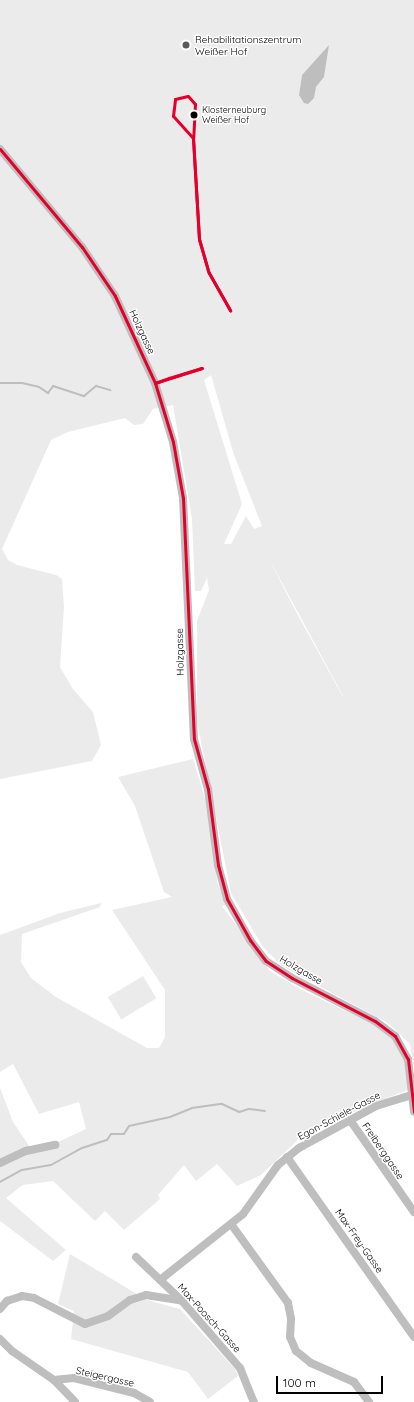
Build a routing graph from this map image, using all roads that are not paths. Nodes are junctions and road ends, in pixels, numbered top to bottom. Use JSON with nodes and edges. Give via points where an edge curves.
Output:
{"nodes":[{"id":1,"x":0,"y":149,"type":"edge"},
{"id":2,"x":412,"y":1095,"type":"junction"},
{"id":3,"x":414,"y":1112,"type":"edge"},
{"id":4,"x":350,"y":1120,"type":"junction"},
{"id":5,"x":55,"y":1145,"type":"dead end"},
{"id":6,"x":287,"y":1157,"type":"junction"},
{"id":7,"x":0,"y":1163,"type":"edge"},
{"id":8,"x":413,"y":1207,"type":"edge"},
{"id":9,"x":231,"y":1224,"type":"junction"},
{"id":10,"x":136,"y":1257,"type":"dead end"},
{"id":11,"x":160,"y":1280,"type":"junction"},
{"id":12,"x":182,"y":1301,"type":"junction"},
{"id":13,"x":0,"y":1309,"type":"edge"},
{"id":14,"x":414,"y":1337,"type":"edge"},
{"id":15,"x":0,"y":1339,"type":"edge"},
{"id":16,"x":54,"y":1380,"type":"junction"},
{"id":17,"x":75,"y":1402,"type":"edge"},
{"id":18,"x":150,"y":1402,"type":"edge"},
{"id":19,"x":254,"y":1402,"type":"edge"},
{"id":20,"x":369,"y":1402,"type":"edge"}],
"edges":[{"from":1,"to":2,"type":"street","name":"Holzgasse","via":[[90,259],[115,296],[155,383],[173,442],[183,498],[194,739],[208,788],[218,865],[227,900],[250,940],[266,961],[292,978],[375,1021],[395,1036],[408,1059]]},
{"from":2,"to":3,"type":"street","name":"Holzgasse"},
{"from":2,"to":4,"type":"street","name":"Egon-Schiele-Gasse","via":[[385,1102]]},
{"from":4,"to":6,"type":"street","name":"Egon-Schiele-Gasse"},
{"from":4,"to":8,"type":"street","name":"Freiberggasse"},
{"from":5,"to":7,"type":"street","via":[[26,1151]]},
{"from":6,"to":9,"type":"street","name":"Egon-Schiele-Gasse","via":[[272,1172],[247,1210]]},
{"from":6,"to":14,"type":"street","name":"Max-Frey-Gasse"},
{"from":9,"to":11,"type":"street","name":"Egon-Schiele-Gasse"},
{"from":9,"to":20,"type":"street","via":[[288,1303],[291,1319],[290,1337],[296,1350],[311,1363],[354,1382]]},
{"from":10,"to":11,"type":"street","name":"Max-Poosch-Gasse"},
{"from":11,"to":12,"type":"street","name":"Max-Poosch-Gasse"},
{"from":12,"to":13,"type":"street","via":[[146,1295],[130,1300],[108,1316],[84,1324],[34,1298],[22,1296],[7,1300]]},
{"from":12,"to":19,"type":"street","name":"Max-Poosch-Gasse","via":[[240,1368]]},
{"from":15,"to":16,"type":"street","via":[[12,1351]]},
{"from":16,"to":17,"type":"street"},
{"from":16,"to":18,"type":"street","name":"Steigergasse","via":[[74,1378],[134,1393]]}]}
